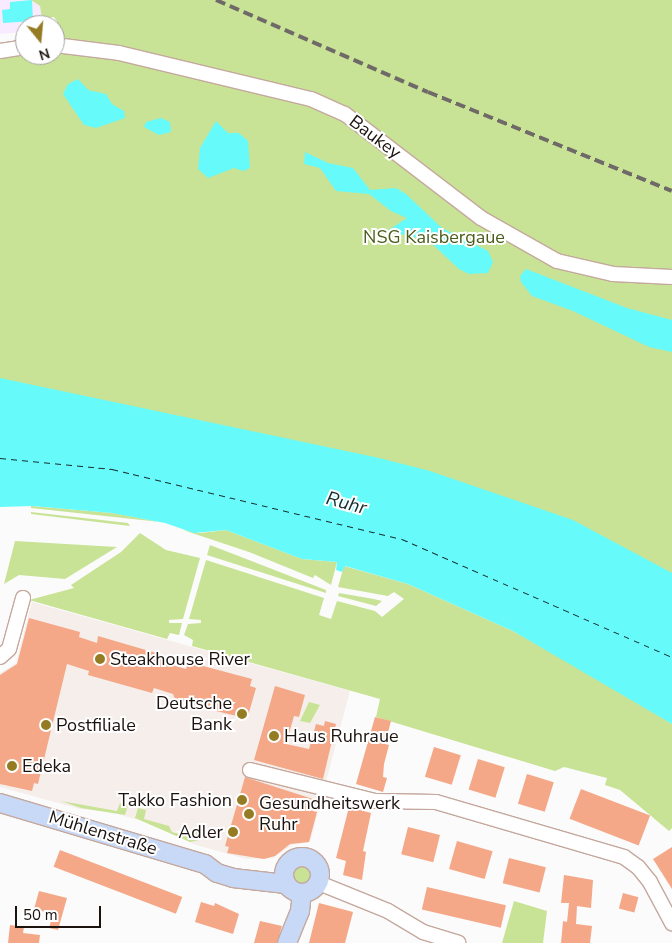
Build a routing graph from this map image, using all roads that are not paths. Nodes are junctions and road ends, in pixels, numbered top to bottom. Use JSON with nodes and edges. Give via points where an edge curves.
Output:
{"nodes":[{"id":1,"x":65,"y":46,"type":"edge"},
{"id":2,"x":15,"y":49,"type":"edge"},
{"id":3,"x":0,"y":51,"type":"edge"},
{"id":4,"x":672,"y":277,"type":"edge"},
{"id":5,"x":23,"y":598,"type":"dead end"},
{"id":6,"x":0,"y":657,"type":"edge"},
{"id":7,"x":250,"y":770,"type":"dead end"},
{"id":8,"x":0,"y":803,"type":"edge"},
{"id":9,"x":205,"y":864,"type":"junction"},
{"id":10,"x":287,"y":864,"type":"junction"},
{"id":11,"x":319,"y":883,"type":"junction"},
{"id":12,"x":286,"y":884,"type":"junction"},
{"id":13,"x":302,"y":893,"type":"junction"},
{"id":14,"x":672,"y":923,"type":"edge"},
{"id":15,"x":288,"y":943,"type":"edge"},
{"id":16,"x":458,"y":943,"type":"edge"}],
"edges":[{"from":1,"to":4,"type":"street","name":"Baukey","via":[[119,54],[311,100],[345,114],[481,218],[557,261],[613,274]]},
{"from":2,"to":3,"type":"street"},
{"from":5,"to":6,"type":"street","via":[[9,648]]},
{"from":7,"to":14,"type":"street","via":[[385,803],[436,802],[624,857],[650,882]]},
{"from":8,"to":9,"type":"main road","name":"Mühlenstraße"},
{"from":9,"to":10,"type":"main road","name":"Mühlenstraße","via":[[219,863],[252,871]]},
{"from":9,"to":12,"type":"main road","name":"Mühlenstraße","via":[[217,873],[233,878]]},
{"from":10,"to":11,"type":"main road","name":"Mühlenstraße","via":[[298,857],[310,858],[319,868]]},
{"from":10,"to":12,"type":"main road"},
{"from":11,"to":13,"type":"main road","via":[[309,892]]},
{"from":11,"to":16,"type":"street","via":[[388,911],[422,932]]},
{"from":12,"to":13,"type":"main road","name":"Mühlenstraße"},
{"from":13,"to":15,"type":"main road","via":[[300,911]]}]}
